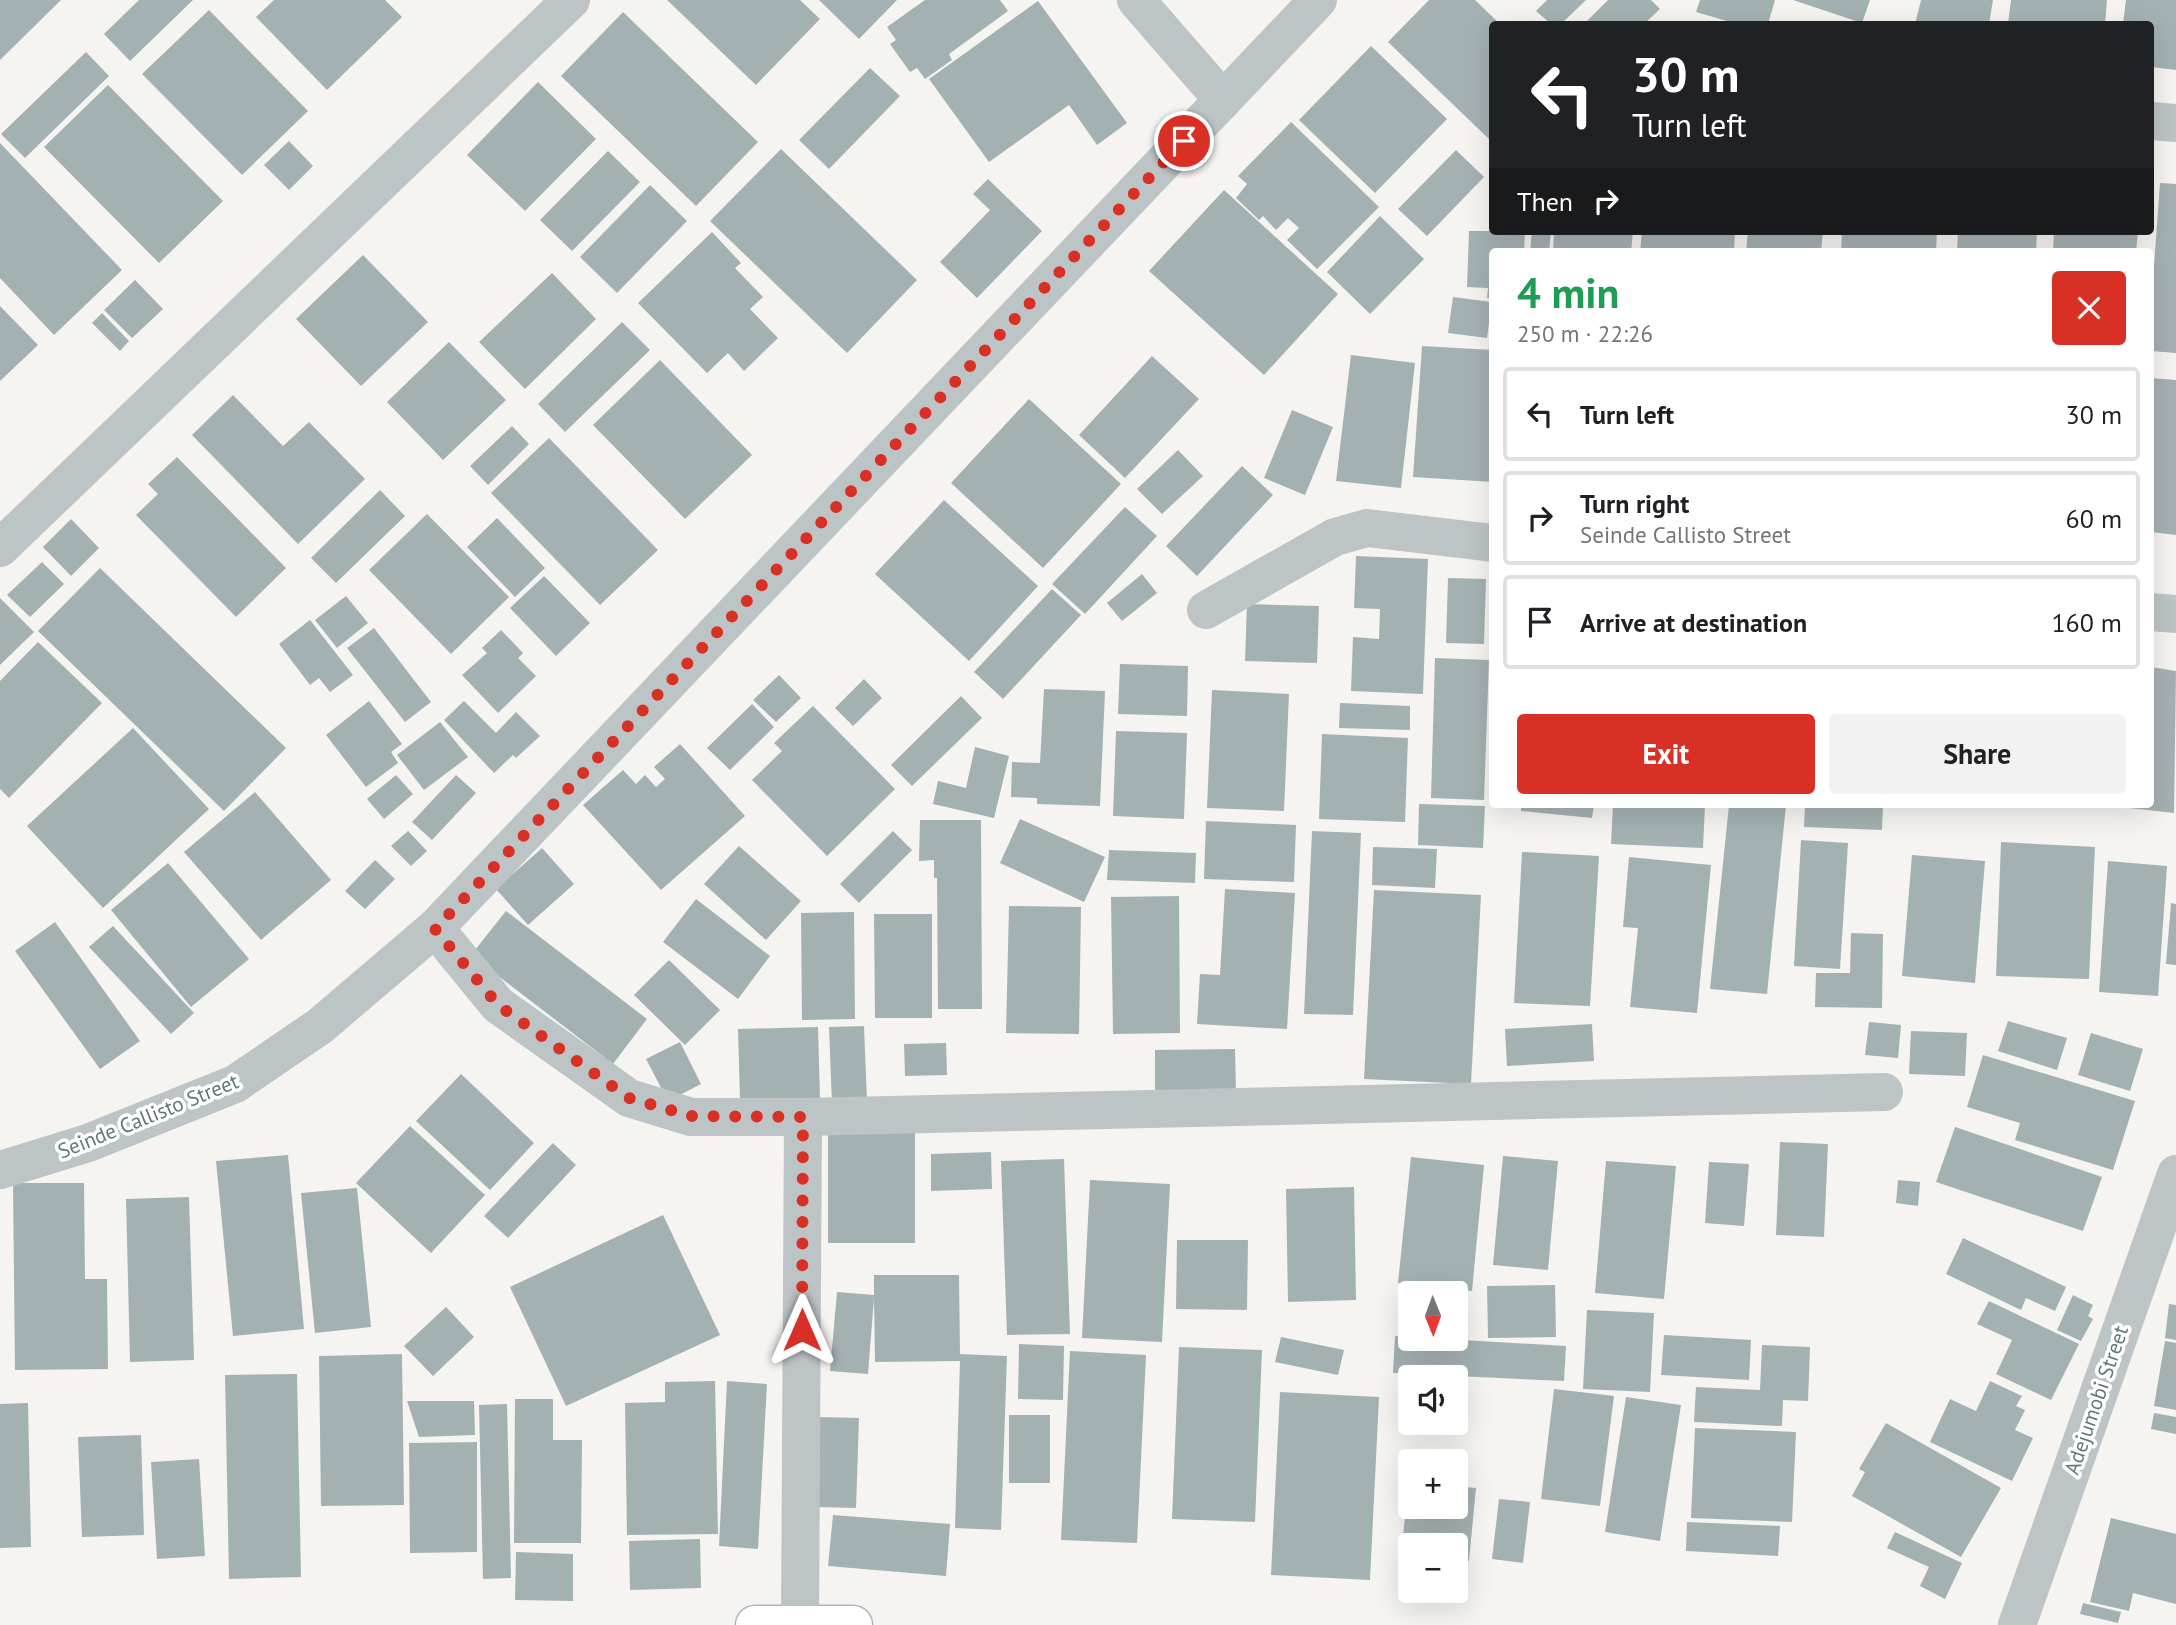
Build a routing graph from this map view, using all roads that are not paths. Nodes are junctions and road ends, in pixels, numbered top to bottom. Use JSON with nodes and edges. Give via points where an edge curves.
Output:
{"nodes":[{"id":1,"x":571,"y":0,"type":"edge"},
{"id":2,"x":1136,"y":0,"type":"edge"},
{"id":3,"x":1318,"y":0,"type":"edge"},
{"id":4,"x":1223,"y":100,"type":"junction"},
{"id":5,"x":2154,"y":121,"type":"edge"},
{"id":6,"x":2176,"y":123,"type":"edge"},
{"id":7,"x":1489,"y":543,"type":"edge"},
{"id":8,"x":0,"y":548,"type":"edge"},
{"id":9,"x":1206,"y":610,"type":"dead end"},
{"id":10,"x":2154,"y":612,"type":"edge"},
{"id":11,"x":2176,"y":614,"type":"edge"},
{"id":12,"x":435,"y":929,"type":"junction"},
{"id":13,"x":1884,"y":1092,"type":"dead end"},
{"id":14,"x":803,"y":1117,"type":"junction"},
{"id":15,"x":0,"y":1170,"type":"edge"},
{"id":16,"x":2176,"y":1174,"type":"edge"},
{"id":17,"x":800,"y":1623,"type":"junction"},
{"id":18,"x":755,"y":1625,"type":"edge"},
{"id":19,"x":853,"y":1625,"type":"edge"},
{"id":20,"x":2017,"y":1625,"type":"edge"}],
"edges":[{"from":1,"to":8,"type":"street"},
{"from":2,"to":4,"type":"street"},
{"from":3,"to":4,"type":"street","name":"Seinde Callisto Street"},
{"from":4,"to":12,"type":"street","name":"Seinde Callisto Street"},
{"from":5,"to":6,"type":"street"},
{"from":7,"to":9,"type":"street","via":[[1367,528],[1335,537]]},
{"from":10,"to":11,"type":"street"},
{"from":12,"to":14,"type":"street","via":[[498,1005],[629,1098],[691,1116]]},
{"from":12,"to":15,"type":"street","name":"Seinde Callisto Street","via":[[320,1026],[235,1084],[88,1143]]},
{"from":13,"to":14,"type":"street"},
{"from":14,"to":17,"type":"street"},
{"from":16,"to":20,"type":"street","name":"Adejumobi Street"},
{"from":17,"to":18,"type":"street"},
{"from":17,"to":19,"type":"street"}]}
